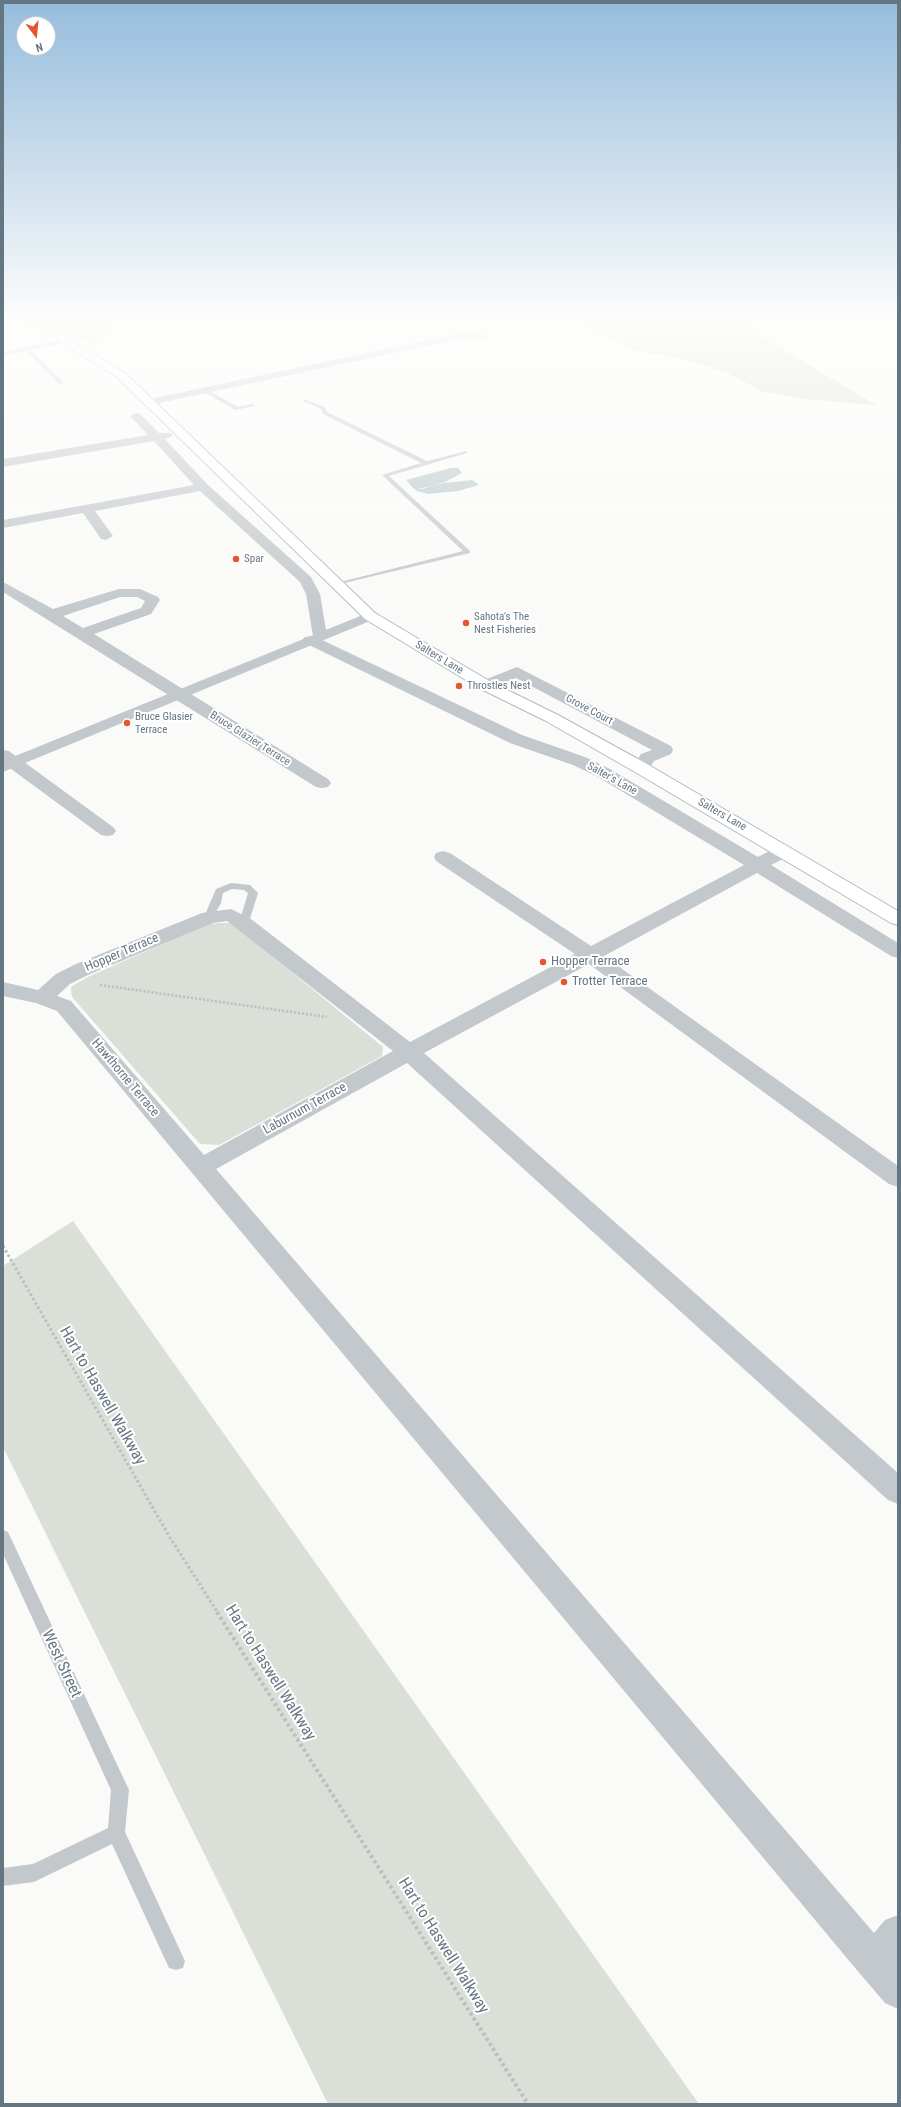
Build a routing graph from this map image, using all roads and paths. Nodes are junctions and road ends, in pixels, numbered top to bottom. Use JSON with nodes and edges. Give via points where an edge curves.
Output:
{"nodes":[{"id":1,"x":141,"y":420,"type":"edge"},
{"id":2,"x":169,"y":420,"type":"edge"},
{"id":3,"x":340,"y":420,"type":"edge"},
{"id":4,"x":182,"y":433,"type":"junction"},
{"id":5,"x":158,"y":437,"type":"junction"},
{"id":6,"x":465,"y":452,"type":"dead end"},
{"id":7,"x":3,"y":463,"type":"edge"},
{"id":8,"x":426,"y":463,"type":"junction"},
{"id":9,"x":203,"y":487,"type":"junction"},
{"id":10,"x":86,"y":508,"type":"junction"},
{"id":11,"x":3,"y":524,"type":"edge"},
{"id":12,"x":106,"y":536,"type":"dead end"},
{"id":13,"x":338,"y":584,"type":"junction"},
{"id":14,"x":3,"y":586,"type":"edge"},
{"id":15,"x":50,"y":615,"type":"junction"},
{"id":16,"x":370,"y":616,"type":"junction"},
{"id":17,"x":82,"y":633,"type":"junction"},
{"id":18,"x":315,"y":638,"type":"junction"},
{"id":19,"x":486,"y":685,"type":"junction"},
{"id":20,"x":178,"y":695,"type":"junction"},
{"id":21,"x":6,"y":761,"type":"edge"},
{"id":22,"x":641,"y":768,"type":"junction"},
{"id":23,"x":322,"y":783,"type":"dead end"},
{"id":24,"x":107,"y":831,"type":"dead end"},
{"id":25,"x":784,"y":851,"type":"junction"},
{"id":26,"x":443,"y":857,"type":"dead end"},
{"id":27,"x":758,"y":865,"type":"junction"},
{"id":28,"x":209,"y":917,"type":"junction"},
{"id":29,"x":898,"y":919,"type":"edge"},
{"id":30,"x":244,"y":923,"type":"junction"},
{"id":31,"x":898,"y":952,"type":"edge"},
{"id":32,"x":590,"y":955,"type":"junction"},
{"id":33,"x":63,"y":979,"type":"junction"},
{"id":34,"x":3,"y":989,"type":"edge"},
{"id":35,"x":42,"y":998,"type":"junction"},
{"id":36,"x":373,"y":1023,"type":"junction"},
{"id":37,"x":409,"y":1052,"type":"junction"},
{"id":38,"x":201,"y":1167,"type":"junction"},
{"id":39,"x":898,"y":1178,"type":"edge"},
{"id":40,"x":3,"y":1246,"type":"edge"},
{"id":41,"x":898,"y":1491,"type":"edge"},
{"id":42,"x":3,"y":1537,"type":"edge"},
{"id":43,"x":116,"y":1833,"type":"junction"},
{"id":44,"x":3,"y":1877,"type":"edge"},
{"id":45,"x":898,"y":1933,"type":"edge"},
{"id":46,"x":176,"y":1961,"type":"dead end"},
{"id":47,"x":874,"y":1962,"type":"junction"},
{"id":48,"x":898,"y":1990,"type":"edge"},
{"id":49,"x":528,"y":2104,"type":"edge"}],
"edges":[{"from":1,"to":5,"type":"street"},
{"from":2,"to":4,"type":"main road","name":"Salters Lane"},
{"from":3,"to":8,"type":"lane"},
{"from":4,"to":5,"type":"street"},
{"from":4,"to":13,"type":"main road","name":"Salters Lane"},
{"from":5,"to":7,"type":"street"},
{"from":5,"to":9,"type":"street"},
{"from":6,"to":8,"type":"lane"},
{"from":8,"to":13,"type":"lane","via":[[385,475],[468,552]]},
{"from":9,"to":10,"type":"street"},
{"from":9,"to":18,"type":"street","via":[[306,580],[313,594]]},
{"from":10,"to":11,"type":"street"},
{"from":10,"to":12,"type":"street"},
{"from":13,"to":16,"type":"main road","name":"Salters Lane"},
{"from":14,"to":15,"type":"street","name":"Bruce Glazier Terrace"},
{"from":15,"to":17,"type":"street","name":"Bruce Glazier Terrace"},
{"from":15,"to":17,"type":"street","via":[[119,593],[140,594],[153,600],[146,611]]},
{"from":16,"to":18,"type":"street"},
{"from":16,"to":19,"type":"main road","name":"Salters Lane"},
{"from":17,"to":20,"type":"street","name":"Bruce Glazier Terrace"},
{"from":18,"to":20,"type":"street"},
{"from":18,"to":27,"type":"street","name":"Salter's Lane","via":[[516,739],[579,761]]},
{"from":19,"to":22,"type":"main road","name":"Salters Lane","via":[[552,718]]},
{"from":19,"to":22,"type":"street","name":"Grove Court","via":[[516,672],[665,750],[647,758]]},
{"from":20,"to":21,"type":"street"},
{"from":20,"to":23,"type":"street","name":"Bruce Glazier Terrace"},
{"from":21,"to":24,"type":"street"},
{"from":22,"to":25,"type":"main road","name":"Salters Lane"},
{"from":25,"to":27,"type":"street","name":"Laburnum Terrace"},
{"from":25,"to":29,"type":"main road","name":"Salters Lane"},
{"from":26,"to":32,"type":"street"},
{"from":27,"to":31,"type":"street","name":"Salter's Lane"},
{"from":27,"to":32,"type":"street","name":"Laburnum Terrace"},
{"from":28,"to":30,"type":"street","name":"Hopper Terrace","via":[[231,915]]},
{"from":28,"to":30,"type":"lane","via":[[219,891],[231,886],[246,887],[253,893]]},
{"from":28,"to":33,"type":"street","name":"Hopper Terrace"},
{"from":30,"to":36,"type":"street","name":"Hopper Terrace"},
{"from":32,"to":37,"type":"street","name":"Laburnum Terrace"},
{"from":32,"to":39,"type":"street"},
{"from":33,"to":35,"type":"street","name":"Hopper Terrace"},
{"from":33,"to":36,"type":"path"},
{"from":34,"to":35,"type":"street","name":"Hawthorne Terrace"},
{"from":35,"to":38,"type":"street","name":"Hawthorne Terrace","via":[[64,1006]]},
{"from":36,"to":37,"type":"street","name":"Hopper Terrace"},
{"from":37,"to":38,"type":"street","name":"Laburnum Terrace"},
{"from":37,"to":41,"type":"street","name":"Hopper Terrace"},
{"from":38,"to":47,"type":"street","name":"Hawthorne Terrace"},
{"from":40,"to":49,"type":"path","name":"Hart to Haswell Walkway","via":[[169,1536]]},
{"from":42,"to":43,"type":"lane","name":"West Street","via":[[120,1790]]},
{"from":43,"to":44,"type":"lane","via":[[34,1872]]},
{"from":43,"to":46,"type":"lane"},
{"from":45,"to":47,"type":"street"},
{"from":47,"to":48,"type":"street","name":"Hawthorne Terrace"}]}
